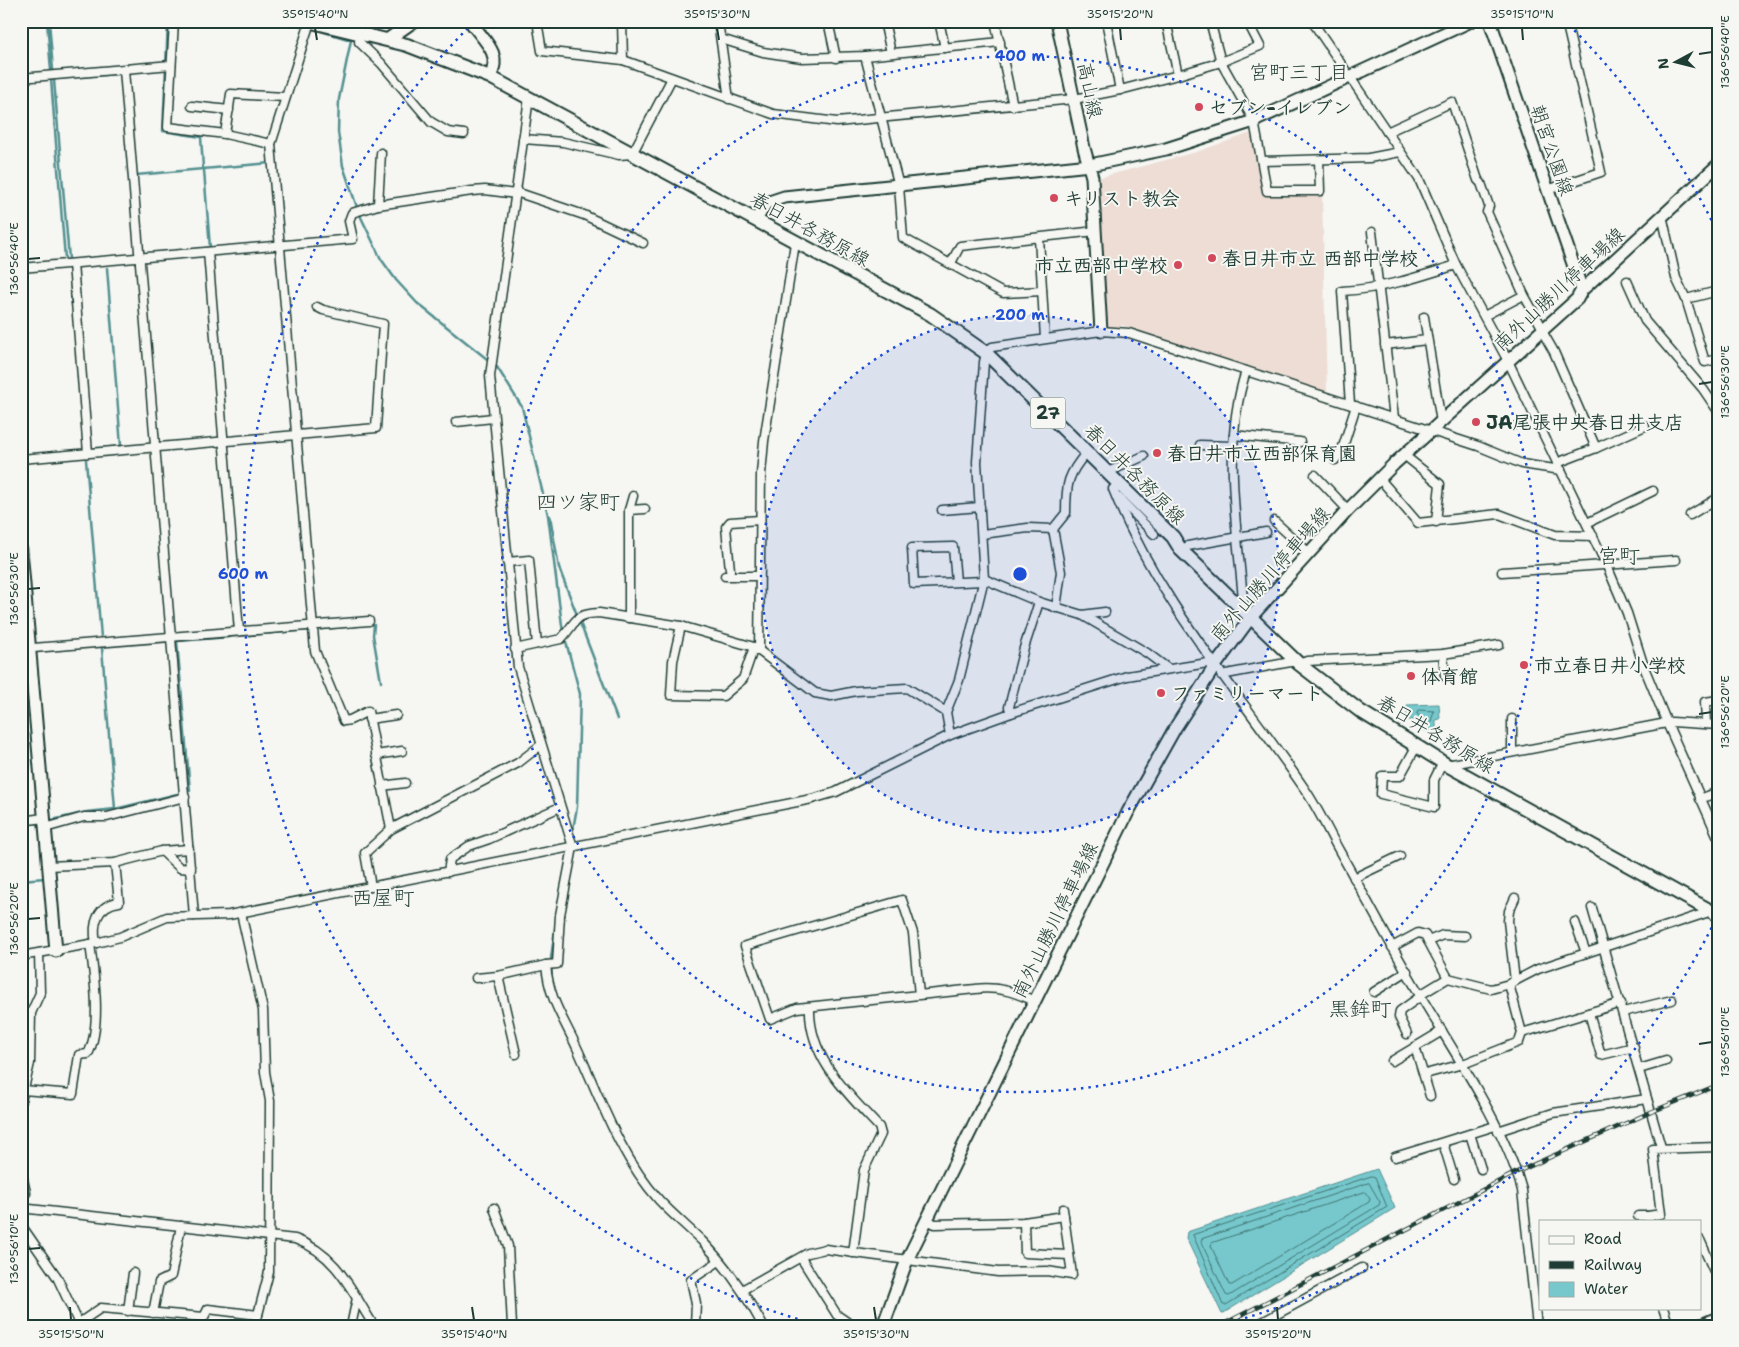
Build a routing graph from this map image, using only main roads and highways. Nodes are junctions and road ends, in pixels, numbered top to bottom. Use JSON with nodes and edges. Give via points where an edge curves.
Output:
{"nodes":[{"id":1,"x":309,"y":22,"type":"edge"},
{"id":2,"x":1713,"y":912,"type":"edge"}],
"edges":[{"from":1,"to":2,"type":"main road","name":"春日井各務原線","number":"27","via":[[387,40],[490,77],[930,314],[986,353],[1108,472],[1117,489],[1173,537],[1181,550],[1298,663],[1360,711],[1416,747]]}]}
